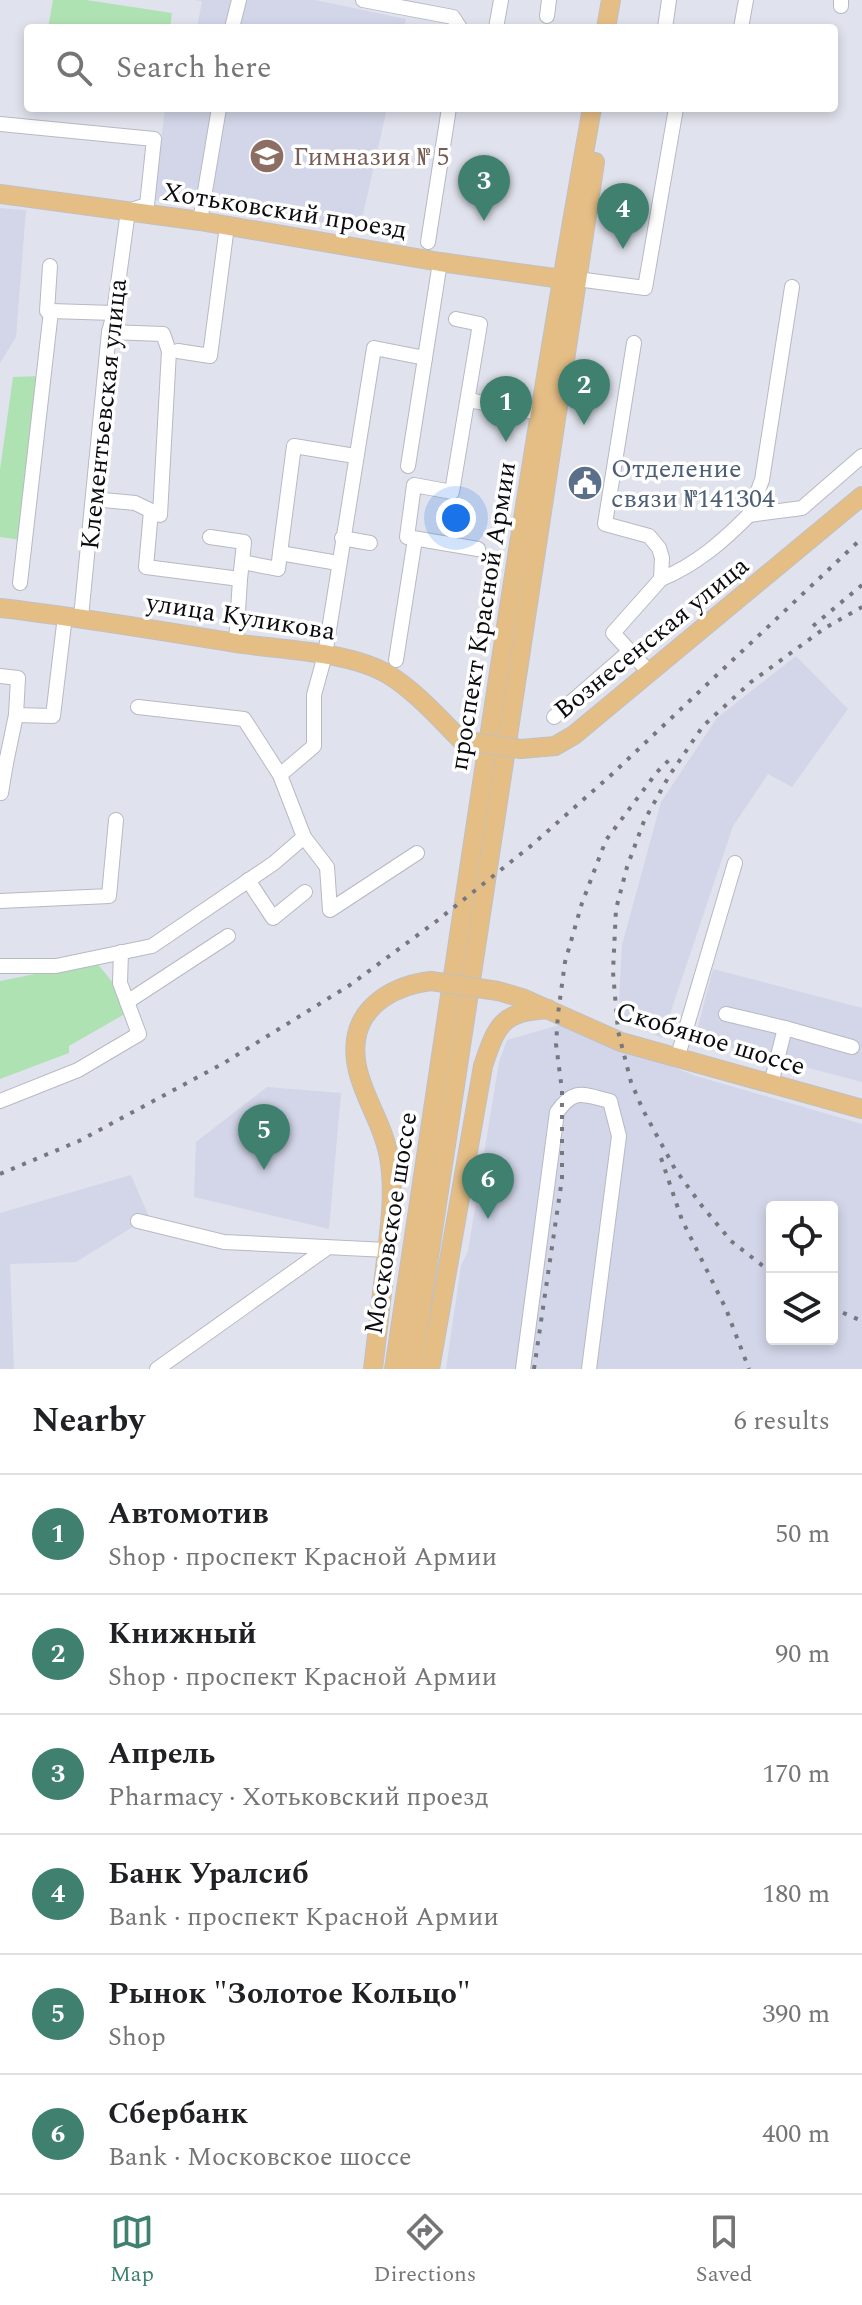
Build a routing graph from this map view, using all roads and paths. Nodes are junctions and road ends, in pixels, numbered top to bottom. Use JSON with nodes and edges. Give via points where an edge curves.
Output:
{"nodes":[{"id":1,"x":239,"y":0,"type":"edge"},
{"id":2,"x":363,"y":0,"type":"edge"},
{"id":3,"x":501,"y":0,"type":"edge"},
{"id":4,"x":549,"y":0,"type":"edge"},
{"id":5,"x":611,"y":0,"type":"edge"},
{"id":6,"x":619,"y":0,"type":"edge"},
{"id":7,"x":669,"y":0,"type":"edge"},
{"id":8,"x":746,"y":0,"type":"edge"},
{"id":9,"x":380,"y":2,"type":"edge"},
{"id":10,"x":547,"y":16,"type":"dead end"},
{"id":11,"x":233,"y":24,"type":"edge"},
{"id":12,"x":457,"y":24,"type":"edge"},
{"id":13,"x":497,"y":24,"type":"edge"},
{"id":14,"x":607,"y":24,"type":"edge"},
{"id":15,"x":616,"y":24,"type":"edge"},
{"id":16,"x":666,"y":24,"type":"edge"},
{"id":17,"x":742,"y":24,"type":"edge"},
{"id":18,"x":218,"y":112,"type":"edge"},
{"id":19,"x":448,"y":112,"type":"edge"},
{"id":20,"x":591,"y":112,"type":"edge"},
{"id":21,"x":602,"y":112,"type":"edge"},
{"id":22,"x":675,"y":112,"type":"edge"},
{"id":23,"x":0,"y":124,"type":"edge"},
{"id":24,"x":0,"y":194,"type":"edge"},
{"id":25,"x":128,"y":211,"type":"junction"},
{"id":26,"x":200,"y":221,"type":"junction"},
{"id":27,"x":227,"y":226,"type":"junction"},
{"id":28,"x":428,"y":242,"type":"dead end"},
{"id":29,"x":440,"y":262,"type":"junction"},
{"id":30,"x":50,"y":266,"type":"dead end"},
{"id":31,"x":570,"y":279,"type":"junction"},
{"id":32,"x":792,"y":287,"type":"dead end"},
{"id":33,"x":51,"y":311,"type":"junction"},
{"id":34,"x":114,"y":313,"type":"junction"},
{"id":35,"x":456,"y":319,"type":"dead end"},
{"id":36,"x":109,"y":332,"type":"junction"},
{"id":37,"x":634,"y":343,"type":"dead end"},
{"id":38,"x":178,"y":351,"type":"dead end"},
{"id":39,"x":425,"y":358,"type":"junction"},
{"id":40,"x":468,"y":400,"type":"junction"},
{"id":41,"x":540,"y":413,"type":"junction"},
{"id":42,"x":355,"y":456,"type":"junction"},
{"id":43,"x":862,"y":456,"type":"edge"},
{"id":44,"x":408,"y":466,"type":"dead end"},
{"id":45,"x":862,"y":496,"type":"edge"},
{"id":46,"x":93,"y":499,"type":"junction"},
{"id":47,"x":151,"y":511,"type":"junction"},
{"id":48,"x":749,"y":515,"type":"junction"},
{"id":49,"x":210,"y":537,"type":"dead end"},
{"id":50,"x":342,"y":538,"type":"junction"},
{"id":51,"x":415,"y":539,"type":"junction"},
{"id":52,"x":370,"y":543,"type":"dead end"},
{"id":53,"x":478,"y":549,"type":"dead end"},
{"id":54,"x":280,"y":553,"type":"junction"},
{"id":55,"x":242,"y":562,"type":"junction"},
{"id":56,"x":338,"y":563,"type":"junction"},
{"id":57,"x":240,"y":579,"type":"junction"},
{"id":58,"x":661,"y":579,"type":"junction"},
{"id":59,"x":20,"y":583,"type":"dead end"},
{"id":60,"x":0,"y":608,"type":"edge"},
{"id":61,"x":73,"y":616,"type":"junction"},
{"id":62,"x":236,"y":643,"type":"junction"},
{"id":63,"x":630,"y":651,"type":"junction"},
{"id":64,"x":325,"y":655,"type":"junction"},
{"id":65,"x":396,"y":660,"type":"dead end"},
{"id":66,"x":650,"y":673,"type":"junction"},
{"id":67,"x":0,"y":676,"type":"edge"},
{"id":68,"x":138,"y":707,"type":"dead end"},
{"id":69,"x":16,"y":715,"type":"junction"},
{"id":70,"x":554,"y":717,"type":"dead end"},
{"id":71,"x":455,"y":735,"type":"joint"},
{"id":72,"x":3,"y":763,"type":"edge"},
{"id":73,"x":280,"y":775,"type":"junction"},
{"id":74,"x":1,"y":793,"type":"edge"},
{"id":75,"x":116,"y":820,"type":"dead end"},
{"id":76,"x":304,"y":837,"type":"junction"},
{"id":77,"x":417,"y":853,"type":"dead end"},
{"id":78,"x":735,"y":863,"type":"dead end"},
{"id":79,"x":248,"y":880,"type":"junction"},
{"id":80,"x":305,"y":892,"type":"dead end"},
{"id":81,"x":0,"y":901,"type":"edge"},
{"id":82,"x":228,"y":936,"type":"dead end"},
{"id":83,"x":121,"y":952,"type":"junction"},
{"id":84,"x":0,"y":966,"type":"edge"},
{"id":85,"x":431,"y":981,"type":"joint"},
{"id":86,"x":127,"y":1002,"type":"junction"},
{"id":87,"x":548,"y":1009,"type":"junction"},
{"id":88,"x":726,"y":1014,"type":"dead end"},
{"id":89,"x":785,"y":1028,"type":"junction"},
{"id":90,"x":852,"y":1047,"type":"dead end"},
{"id":91,"x":677,"y":1059,"type":"junction"},
{"id":92,"x":771,"y":1084,"type":"junction"},
{"id":93,"x":446,"y":1085,"type":"junction"},
{"id":94,"x":0,"y":1101,"type":"edge"},
{"id":95,"x":862,"y":1109,"type":"edge"},
{"id":96,"x":138,"y":1221,"type":"dead end"},
{"id":97,"x":327,"y":1248,"type":"junction"},
{"id":98,"x":387,"y":1250,"type":"junction"},
{"id":99,"x":163,"y":1367,"type":"edge"},
{"id":100,"x":373,"y":1369,"type":"edge"},
{"id":101,"x":394,"y":1369,"type":"edge"},
{"id":102,"x":412,"y":1369,"type":"edge"},
{"id":103,"x":430,"y":1369,"type":"edge"},
{"id":104,"x":523,"y":1369,"type":"edge"},
{"id":105,"x":589,"y":1369,"type":"edge"}],
"edges":[{"from":1,"to":11,"type":"street"},
{"from":2,"to":9,"type":"street"},
{"from":3,"to":13,"type":"street"},
{"from":4,"to":10,"type":"street"},
{"from":5,"to":14,"type":"main road"},
{"from":6,"to":15,"type":"main road"},
{"from":7,"to":16,"type":"street"},
{"from":8,"to":17,"type":"street"},
{"from":9,"to":12,"type":"street","via":[[453,17]]},
{"from":18,"to":26,"type":"street"},
{"from":19,"to":28,"type":"street"},
{"from":20,"to":31,"type":"main road","name":"проспект Красной Армии"},
{"from":21,"to":31,"type":"main road","name":"проспект Красной Армии"},
{"from":22,"to":31,"type":"street","via":[[645,288]]},
{"from":23,"to":25,"type":"street","via":[[154,139],[147,205]]},
{"from":24,"to":25,"type":"main road","name":"Хотьковский проезд"},
{"from":25,"to":26,"type":"main road","name":"Хотьковский проезд"},
{"from":25,"to":34,"type":"street","name":"Клементьевская улица"},
{"from":26,"to":27,"type":"main road","name":"Хотьковский проезд"},
{"from":27,"to":29,"type":"main road","name":"Хотьковский проезд"},
{"from":27,"to":38,"type":"street","via":[[210,356]]},
{"from":29,"to":31,"type":"main road","name":"Хотьковский проезд"},
{"from":29,"to":39,"type":"street"},
{"from":30,"to":33,"type":"street"},
{"from":31,"to":41,"type":"main road","name":"проспект Красной Армии"},
{"from":31,"to":93,"type":"main road","name":"проспект Красной Армии"},
{"from":32,"to":48,"type":"street","via":[[762,480]]},
{"from":33,"to":34,"type":"street"},
{"from":33,"to":59,"type":"street"},
{"from":34,"to":36,"type":"street","name":"Клементьевская улица"},
{"from":35,"to":40,"type":"street","via":[[480,324]]},
{"from":36,"to":46,"type":"street","name":"Клементьевская улица"},
{"from":36,"to":47,"type":"street","via":[[163,334],[169,351],[160,515]]},
{"from":37,"to":58,"type":"street","via":[[605,524],[649,536],[662,558]]},
{"from":39,"to":42,"type":"street","via":[[374,348]]},
{"from":39,"to":44,"type":"street"},
{"from":40,"to":41,"type":"street"},
{"from":40,"to":51,"type":"street","via":[[452,492],[414,485],[407,537]]},
{"from":41,"to":93,"type":"main road","name":"проспект Красной Армии","via":[[499,671]]},
{"from":42,"to":50,"type":"street"},
{"from":42,"to":54,"type":"street","via":[[294,446]]},
{"from":43,"to":48,"type":"street","via":[[802,508]]},
{"from":45,"to":66,"type":"main road","name":"Вознесенская улица"},
{"from":46,"to":47,"type":"street","via":[[135,503]]},
{"from":46,"to":61,"type":"street","name":"Клементьевская улица"},
{"from":47,"to":57,"type":"street","via":[[146,567]]},
{"from":48,"to":58,"type":"street","via":[[702,557]]},
{"from":49,"to":55,"type":"street","via":[[244,542]]},
{"from":50,"to":52,"type":"street"},
{"from":50,"to":56,"type":"street"},
{"from":51,"to":53,"type":"street"},
{"from":51,"to":65,"type":"street"},
{"from":54,"to":55,"type":"street","via":[[278,569]]},
{"from":54,"to":56,"type":"street"},
{"from":55,"to":57,"type":"street"},
{"from":56,"to":64,"type":"street"},
{"from":57,"to":62,"type":"street"},
{"from":58,"to":63,"type":"street","via":[[613,633]]},
{"from":60,"to":61,"type":"main road","name":"улица Куликова"},
{"from":61,"to":62,"type":"main road","name":"улица Куликова"},
{"from":61,"to":69,"type":"street","name":"Клементьевская улица","via":[[53,716]]},
{"from":62,"to":64,"type":"main road","name":"улица Куликова"},
{"from":63,"to":66,"type":"street"},
{"from":63,"to":70,"type":"street"},
{"from":64,"to":71,"type":"main road","name":"улица Куликова","via":[[388,674]]},
{"from":64,"to":73,"type":"street","via":[[314,695],[314,746]]},
{"from":66,"to":71,"type":"main road","name":"Вознесенская улица","bridge":true,"via":[[555,746],[521,749]]},
{"from":67,"to":69,"type":"street","via":[[18,678]]},
{"from":68,"to":73,"type":"street","via":[[244,719]]},
{"from":69,"to":72,"type":"street"},
{"from":72,"to":74,"type":"street"},
{"from":73,"to":76,"type":"street"},
{"from":75,"to":81,"type":"street","via":[[109,896]]},
{"from":76,"to":77,"type":"street","via":[[327,867],[330,910]]},
{"from":76,"to":79,"type":"street"},
{"from":78,"to":91,"type":"street"},
{"from":79,"to":80,"type":"street","via":[[273,918]]},
{"from":79,"to":83,"type":"street","via":[[152,946]]},
{"from":82,"to":86,"type":"street"},
{"from":83,"to":84,"type":"street","via":[[56,966]]},
{"from":83,"to":86,"type":"street","via":[[120,983]]},
{"from":85,"to":87,"type":"main road","name":"Скобяное шоссе","bridge":true,"via":[[498,991]]},
{"from":85,"to":98,"type":"main road","name":"Московское шоссе","via":[[409,983],[372,1006],[355,1041],[357,1065],[389,1155]]},
{"from":86,"to":94,"type":"street","via":[[139,1034],[78,1070]]},
{"from":87,"to":91,"type":"main road","name":"Скобяное шоссе","via":[[621,1042]]},
{"from":87,"to":103,"type":"main road","via":[[509,1018],[487,1055]]},
{"from":88,"to":89,"type":"street"},
{"from":89,"to":90,"type":"street"},
{"from":89,"to":92,"type":"street"},
{"from":91,"to":92,"type":"main road","name":"Скобяное шоссе"},
{"from":92,"to":95,"type":"main road","name":"Скобяное шоссе"},
{"from":93,"to":101,"type":"main road","name":"Московское шоссе"},
{"from":93,"to":102,"type":"main road","name":"Московское шоссе"},
{"from":96,"to":97,"type":"street","via":[[224,1242]]},
{"from":97,"to":98,"type":"street"},
{"from":97,"to":99,"type":"street"},
{"from":98,"to":100,"type":"main road","name":"Московское шоссе"},
{"from":104,"to":105,"type":"street","via":[[557,1112],[578,1093],[610,1101],[619,1136]]}]}
